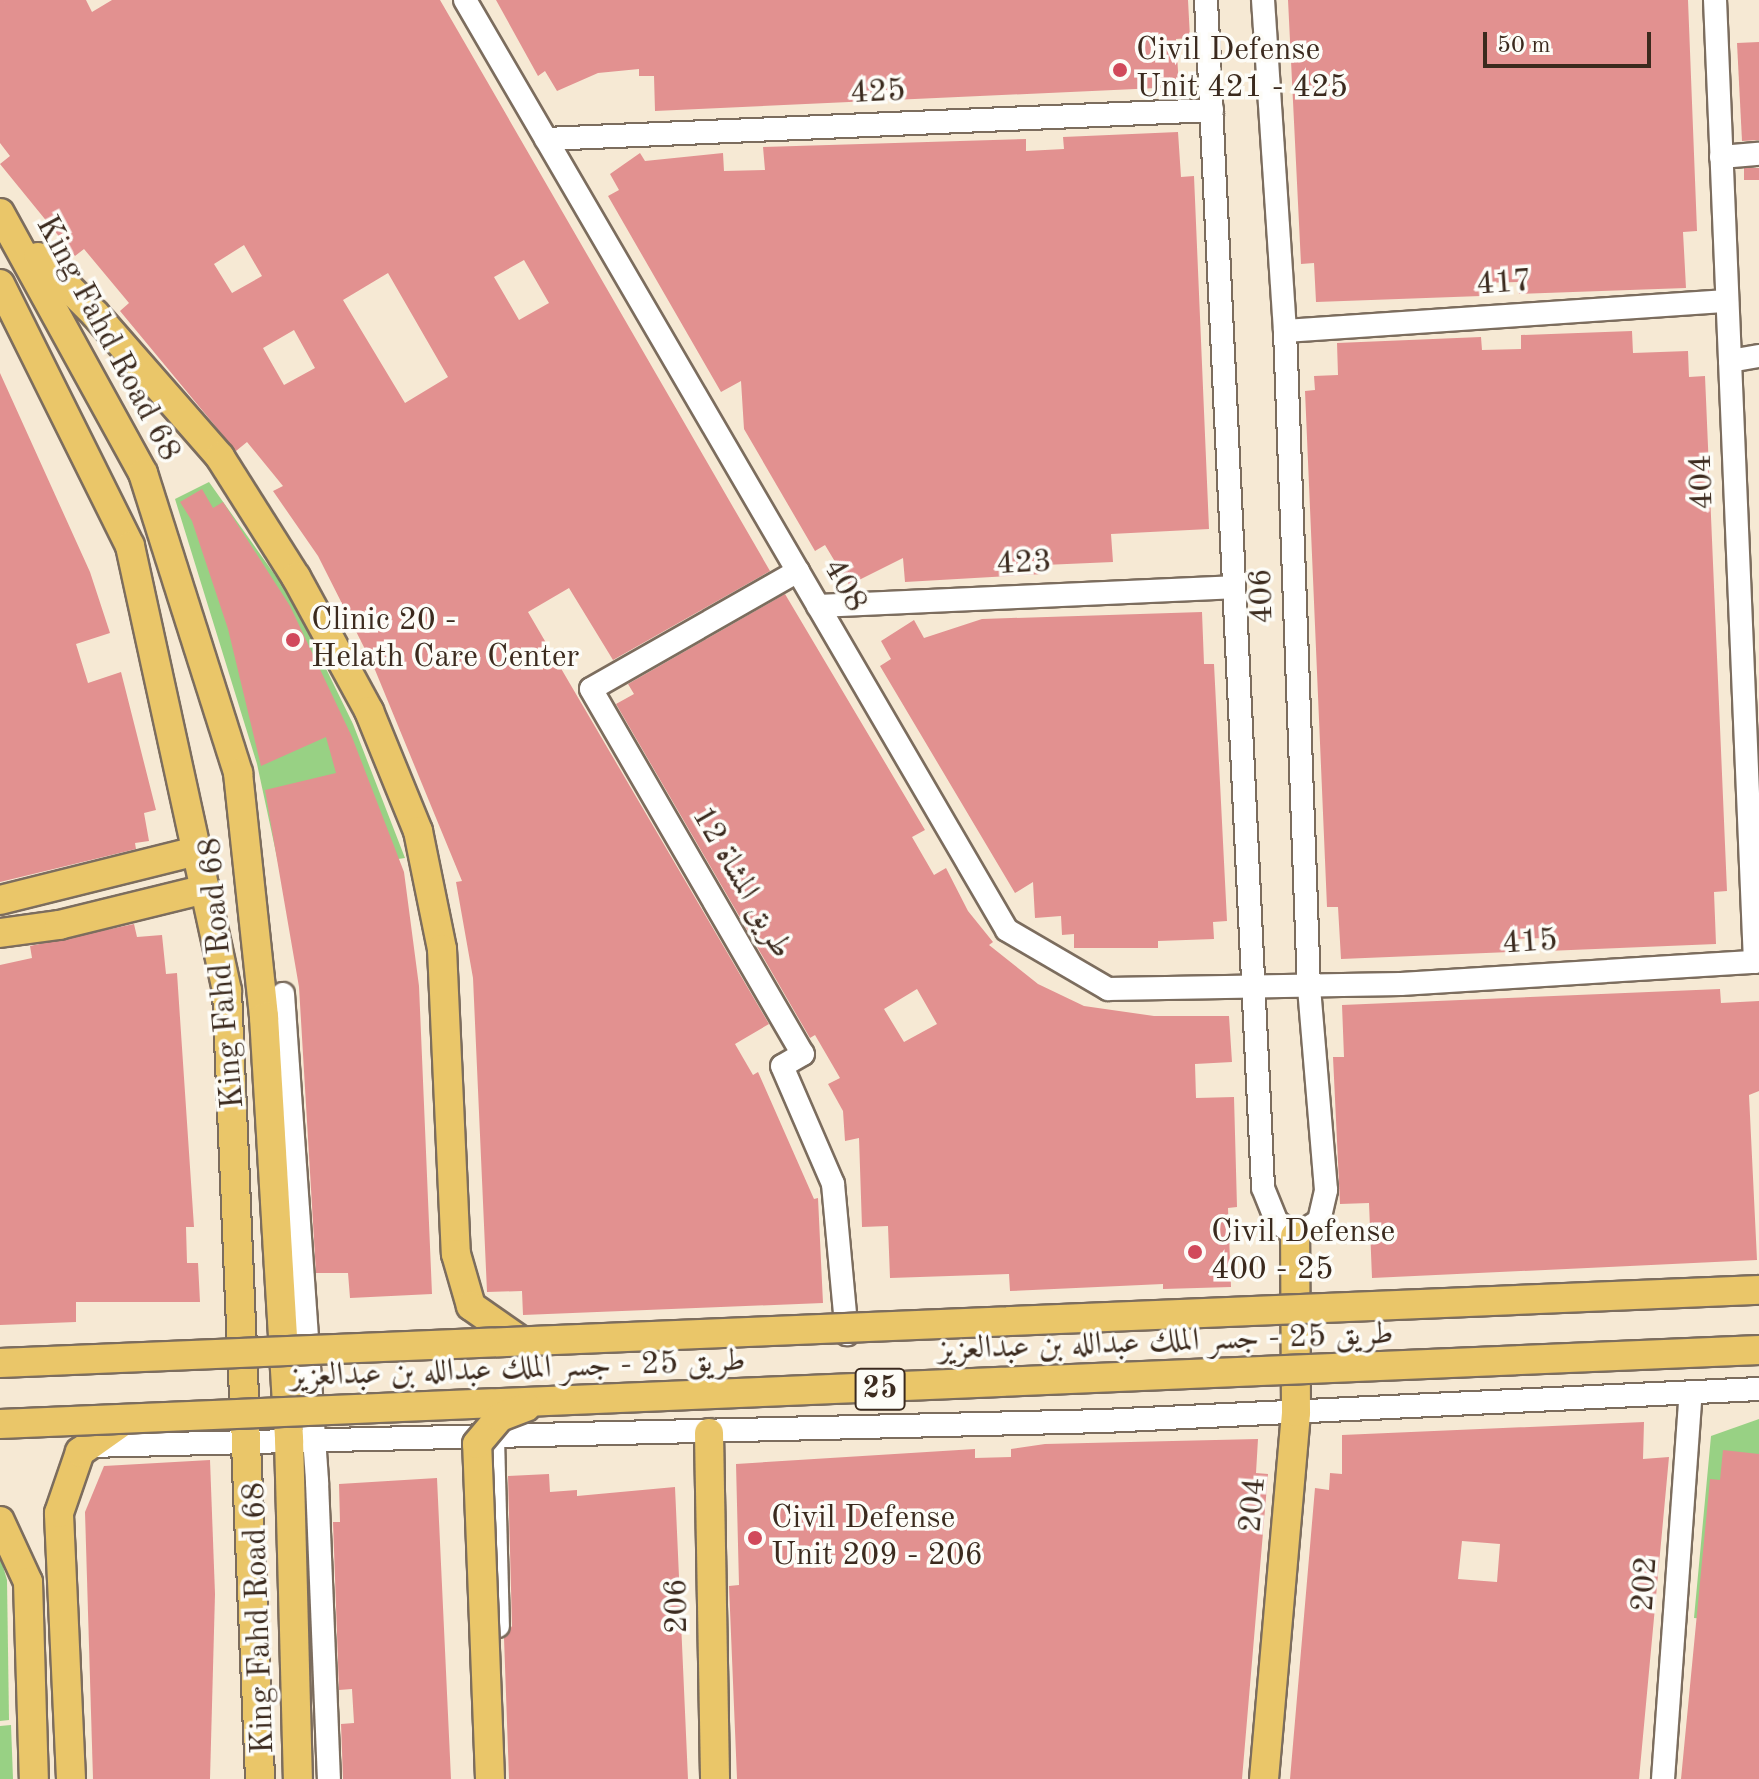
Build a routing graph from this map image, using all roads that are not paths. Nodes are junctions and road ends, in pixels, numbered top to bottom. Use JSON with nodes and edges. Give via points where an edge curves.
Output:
{"nodes":[{"id":1,"x":465,"y":0,"type":"edge"},
{"id":2,"x":1206,"y":0,"type":"edge"},
{"id":3,"x":1263,"y":0,"type":"edge"},
{"id":4,"x":1715,"y":0,"type":"edge"},
{"id":5,"x":1212,"y":110,"type":"junction"},
{"id":6,"x":546,"y":139,"type":"junction"},
{"id":7,"x":1759,"y":154,"type":"edge"},
{"id":8,"x":1721,"y":157,"type":"junction"},
{"id":9,"x":8,"y":224,"type":"edge"},
{"id":10,"x":0,"y":284,"type":"edge"},
{"id":11,"x":1727,"y":301,"type":"junction"},
{"id":12,"x":1285,"y":331,"type":"junction"},
{"id":13,"x":1759,"y":356,"type":"edge"},
{"id":14,"x":1730,"y":361,"type":"junction"},
{"id":15,"x":798,"y":571,"type":"junction"},
{"id":16,"x":1233,"y":587,"type":"junction"},
{"id":17,"x":818,"y":606,"type":"junction"},
{"id":18,"x":1754,"y":842,"type":"edge"},
{"id":19,"x":197,"y":851,"type":"junction"},
{"id":20,"x":206,"y":889,"type":"junction"},
{"id":21,"x":0,"y":900,"type":"edge"},
{"id":22,"x":0,"y":933,"type":"edge"},
{"id":23,"x":1755,"y":962,"type":"joint"},
{"id":24,"x":1253,"y":988,"type":"junction"},
{"id":25,"x":1309,"y":988,"type":"junction"},
{"id":26,"x":283,"y":994,"type":"dead end"},
{"id":27,"x":1295,"y":1236,"type":"junction"},
{"id":28,"x":1759,"y":1290,"type":"edge"},
{"id":29,"x":847,"y":1334,"type":"dead end"},
{"id":30,"x":524,"y":1343,"type":"junction"},
{"id":31,"x":1759,"y":1350,"type":"edge"},
{"id":32,"x":0,"y":1363,"type":"edge"},
{"id":33,"x":1759,"y":1389,"type":"edge"},
{"id":34,"x":1691,"y":1393,"type":"junction"},
{"id":35,"x":535,"y":1403,"type":"junction"},
{"id":36,"x":1296,"y":1412,"type":"junction"},
{"id":37,"x":125,"y":1420,"type":"junction"},
{"id":38,"x":0,"y":1424,"type":"edge"},
{"id":39,"x":709,"y":1433,"type":"junction"},
{"id":40,"x":493,"y":1438,"type":"junction"},
{"id":41,"x":289,"y":1444,"type":"junction"},
{"id":42,"x":88,"y":1446,"type":"junction"},
{"id":43,"x":246,"y":1446,"type":"junction"},
{"id":44,"x":0,"y":1521,"type":"edge"},
{"id":45,"x":34,"y":1779,"type":"edge"},
{"id":46,"x":71,"y":1779,"type":"edge"},
{"id":47,"x":260,"y":1779,"type":"edge"},
{"id":48,"x":298,"y":1779,"type":"edge"},
{"id":49,"x":329,"y":1779,"type":"edge"},
{"id":50,"x":490,"y":1779,"type":"edge"},
{"id":51,"x":501,"y":1779,"type":"edge"},
{"id":52,"x":715,"y":1779,"type":"edge"},
{"id":53,"x":1264,"y":1779,"type":"edge"},
{"id":54,"x":1663,"y":1779,"type":"edge"}],
"edges":[{"from":1,"to":6,"type":"street","name":"408"},
{"from":2,"to":5,"type":"street","name":"406"},
{"from":3,"to":12,"type":"street","name":"406"},
{"from":4,"to":8,"type":"street","name":"404"},
{"from":5,"to":6,"type":"street","name":"425"},
{"from":5,"to":16,"type":"street","name":"406"},
{"from":6,"to":15,"type":"street","name":"408"},
{"from":7,"to":8,"type":"street"},
{"from":8,"to":11,"type":"street","name":"404"},
{"from":9,"to":30,"type":"main road","via":[[220,457],[288,563],[369,711],[418,831],[442,949],[456,1254],[471,1306]]},
{"from":9,"to":41,"type":"main road","name":"King Fahd Road 68","via":[[143,473],[238,773],[264,1017]]},
{"from":10,"to":19,"type":"main road","name":"King Fahd Road 68","via":[[130,546]]},
{"from":11,"to":12,"type":"street","name":"417"},
{"from":11,"to":14,"type":"street","name":"404"},
{"from":12,"to":25,"type":"street","name":"406"},
{"from":13,"to":14,"type":"street"},
{"from":14,"to":18,"type":"street","name":"404"},
{"from":15,"to":17,"type":"street","name":"408"},
{"from":15,"to":29,"type":"street","name":"طريق المشاة 12","via":[[591,689],[803,1054],[782,1066],[833,1184]]},
{"from":16,"to":17,"type":"street","name":"423"},
{"from":16,"to":24,"type":"street","name":"406"},
{"from":17,"to":24,"type":"street","name":"408","via":[[1007,930],[1108,989]]},
{"from":18,"to":23,"type":"street","name":"404"},
{"from":19,"to":20,"type":"main road","name":"King Fahd Road 68"},
{"from":19,"to":21,"type":"main road"},
{"from":20,"to":22,"type":"main road","via":[[59,925]]},
{"from":20,"to":43,"type":"main road","name":"King Fahd Road 68","via":[[227,991]]},
{"from":23,"to":25,"type":"street","name":"415"},
{"from":24,"to":25,"type":"street","name":"408"},
{"from":24,"to":27,"type":"street","name":"406","via":[[1263,1188],[1276,1221]]},
{"from":25,"to":27,"type":"street","name":"406","via":[[1326,1190],[1319,1221]]},
{"from":26,"to":49,"type":"street","via":[[317,1482]]},
{"from":27,"to":36,"type":"main road","name":"204"},
{"from":28,"to":30,"type":"main road","name":"طريق 25 - جسر الملك عبدالله بن عبدالعزيز","number":"25","bridge":true},
{"from":30,"to":32,"type":"main road","name":"طريق 25 - جسر الملك عبدالله بن عبدالعزيز","number":"25","bridge":true},
{"from":31,"to":35,"type":"main road","name":"طريق 25 - جسر الملك عبدالله بن عبدالعزيز","number":"25","bridge":true},
{"from":33,"to":34,"type":"street"},
{"from":34,"to":36,"type":"street","via":[[1563,1395],[1411,1409]]},
{"from":34,"to":54,"type":"street","name":"202"},
{"from":35,"to":37,"type":"main road","name":"طريق 25 - جسر الملك عبدالله بن عبدالعزيز","number":"25","bridge":true},
{"from":35,"to":50,"type":"main road","bridge":true,"via":[[500,1417],[477,1444]]},
{"from":36,"to":39,"type":"street"},
{"from":36,"to":53,"type":"main road","name":"204"},
{"from":37,"to":38,"type":"main road","name":"طريق 25 - جسر الملك عبدالله بن عبدالعزيز","number":"25","bridge":true},
{"from":37,"to":42,"type":"main road"},
{"from":39,"to":40,"type":"street"},
{"from":39,"to":52,"type":"main road","name":"206"},
{"from":40,"to":41,"type":"street"},
{"from":40,"to":51,"type":"street"},
{"from":41,"to":43,"type":"street"},
{"from":41,"to":48,"type":"main road","name":"King Fahd Road 68"},
{"from":42,"to":43,"type":"street"},
{"from":42,"to":46,"type":"main road","via":[[66,1481],[59,1513]]},
{"from":43,"to":47,"type":"main road","name":"King Fahd Road 68"},
{"from":44,"to":45,"type":"main road","via":[[28,1582]]}]}
